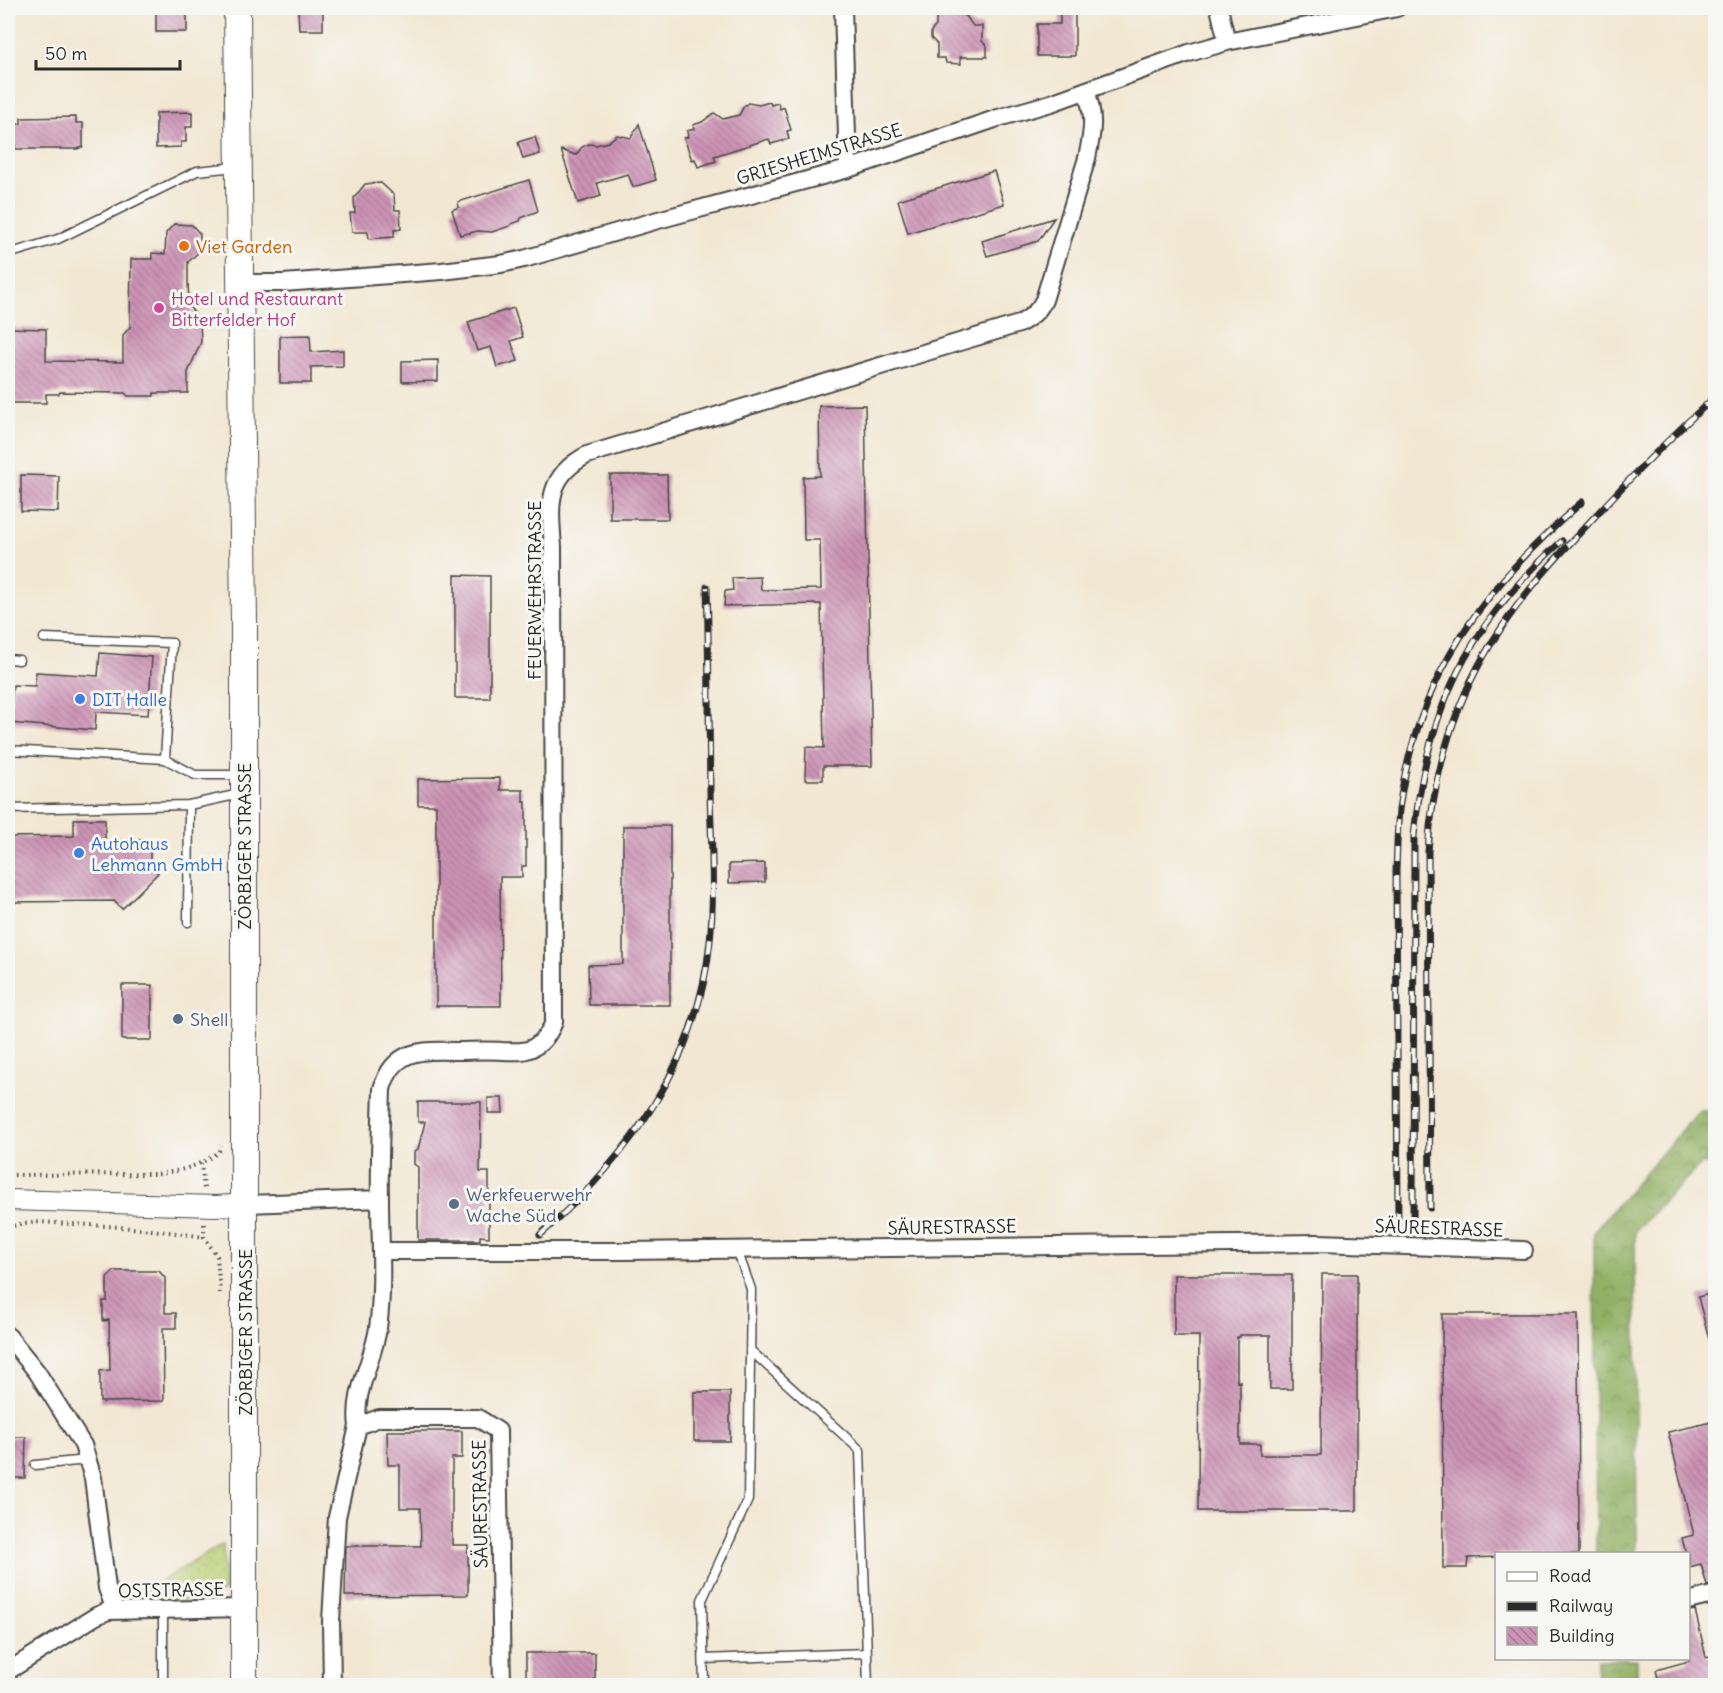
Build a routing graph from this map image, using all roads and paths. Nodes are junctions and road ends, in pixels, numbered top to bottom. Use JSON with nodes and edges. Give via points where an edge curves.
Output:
{"nodes":[{"id":1,"x":237,"y":8,"type":"edge"},
{"id":2,"x":843,"y":8,"type":"edge"},
{"id":3,"x":1219,"y":8,"type":"edge"},
{"id":4,"x":1397,"y":8,"type":"edge"},
{"id":5,"x":1227,"y":42,"type":"junction"},
{"id":6,"x":1086,"y":90,"type":"junction"},
{"id":7,"x":239,"y":167,"type":"junction"},
{"id":8,"x":848,"y":169,"type":"junction"},
{"id":9,"x":8,"y":254,"type":"edge"},
{"id":10,"x":241,"y":283,"type":"junction"},
{"id":11,"x":44,"y":638,"type":"dead end"},
{"id":12,"x":8,"y":659,"type":"edge"},
{"id":13,"x":19,"y":660,"type":"dead end"},
{"id":14,"x":8,"y":750,"type":"edge"},
{"id":15,"x":165,"y":759,"type":"junction"},
{"id":16,"x":244,"y":784,"type":"junction"},
{"id":17,"x":189,"y":805,"type":"junction"},
{"id":18,"x":8,"y":809,"type":"edge"},
{"id":19,"x":188,"y":922,"type":"dead end"},
{"id":20,"x":219,"y":1151,"type":"dead end"},
{"id":21,"x":201,"y":1163,"type":"junction"},
{"id":22,"x":8,"y":1175,"type":"edge"},
{"id":23,"x":380,"y":1199,"type":"junction"},
{"id":24,"x":8,"y":1200,"type":"edge"},
{"id":25,"x":245,"y":1204,"type":"junction"},
{"id":26,"x":203,"y":1206,"type":"junction"},
{"id":27,"x":8,"y":1228,"type":"edge"},
{"id":28,"x":204,"y":1237,"type":"junction"},
{"id":29,"x":737,"y":1249,"type":"junction"},
{"id":30,"x":1524,"y":1250,"type":"dead end"},
{"id":31,"x":381,"y":1251,"type":"junction"},
{"id":32,"x":220,"y":1304,"type":"dead end"},
{"id":33,"x":8,"y":1336,"type":"edge"},
{"id":34,"x":750,"y":1350,"type":"junction"},
{"id":35,"x":358,"y":1426,"type":"junction"},
{"id":36,"x":88,"y":1460,"type":"junction"},
{"id":37,"x":35,"y":1465,"type":"dead end"},
{"id":38,"x":1716,"y":1594,"type":"edge"},
{"id":39,"x":1690,"y":1601,"type":"edge"},
{"id":40,"x":244,"y":1608,"type":"junction"},
{"id":41,"x":115,"y":1610,"type":"junction"},
{"id":42,"x":163,"y":1610,"type":"junction"},
{"id":43,"x":867,"y":1653,"type":"junction"},
{"id":44,"x":704,"y":1659,"type":"junction"},
{"id":45,"x":8,"y":1671,"type":"edge"},
{"id":46,"x":163,"y":1686,"type":"edge"},
{"id":47,"x":244,"y":1686,"type":"edge"},
{"id":48,"x":332,"y":1686,"type":"edge"},
{"id":49,"x":502,"y":1686,"type":"edge"},
{"id":50,"x":704,"y":1686,"type":"edge"},
{"id":51,"x":868,"y":1686,"type":"edge"}],
"edges":[{"from":1,"to":7,"type":"main road","name":"ZÖRBIGER STRASSE"},
{"from":2,"to":8,"type":"street"},
{"from":3,"to":5,"type":"street"},
{"from":4,"to":5,"type":"street","name":"GRIESHEIMSTRASSE"},
{"from":5,"to":6,"type":"street","name":"GRIESHEIMSTRASSE"},
{"from":6,"to":8,"type":"street","name":"GRIESHEIMSTRASSE"},
{"from":6,"to":23,"type":"street","name":"FEUERWEHRSTRASSE","via":[[1093,112],[1088,158],[1044,300],[1032,317],[1008,328],[587,455],[560,477],[550,509],[554,1022],[540,1043],[523,1051],[424,1051],[398,1061],[381,1089]]},
{"from":7,"to":9,"type":"lane","via":[[197,171],[58,239]]},
{"from":7,"to":10,"type":"main road","name":"ZÖRBIGER STRASSE"},
{"from":8,"to":10,"type":"street","name":"GRIESHEIMSTRASSE","via":[[501,264],[442,272]]},
{"from":10,"to":16,"type":"main road","name":"ZÖRBIGER STRASSE"},
{"from":11,"to":15,"type":"lane","via":[[172,643]]},
{"from":12,"to":13,"type":"lane"},
{"from":14,"to":15,"type":"lane"},
{"from":15,"to":16,"type":"lane","via":[[195,776]]},
{"from":16,"to":17,"type":"lane"},
{"from":16,"to":25,"type":"main road","name":"ZÖRBIGER STRASSE"},
{"from":17,"to":18,"type":"lane"},
{"from":17,"to":19,"type":"lane"},
{"from":20,"to":21,"type":"path"},
{"from":21,"to":22,"type":"path","via":[[182,1171],[158,1174]]},
{"from":21,"to":26,"type":"path"},
{"from":23,"to":25,"type":"street"},
{"from":23,"to":31,"type":"street"},
{"from":24,"to":26,"type":"street"},
{"from":25,"to":26,"type":"street"},
{"from":25,"to":40,"type":"main road","name":"ZÖRBIGER STRASSE"},
{"from":26,"to":28,"type":"path"},
{"from":27,"to":28,"type":"path","via":[[34,1222],[124,1226]]},
{"from":28,"to":32,"type":"path","via":[[217,1256]]},
{"from":29,"to":30,"type":"street","name":"SÄURESTRASSE","via":[[1318,1243]]},
{"from":29,"to":31,"type":"street","name":"SÄURESTRASSE"},
{"from":29,"to":34,"type":"lane","via":[[751,1289]]},
{"from":31,"to":35,"type":"street","via":[[378,1327],[362,1381],[356,1413]]},
{"from":33,"to":36,"type":"street","via":[[49,1389]]},
{"from":34,"to":43,"type":"lane","via":[[860,1450]]},
{"from":34,"to":44,"type":"lane","via":[[748,1500],[702,1600]]},
{"from":35,"to":48,"type":"street","via":[[337,1517]]},
{"from":35,"to":49,"type":"street","name":"SÄURESTRASSE","via":[[379,1418],[478,1418],[498,1431]]},
{"from":36,"to":37,"type":"lane"},
{"from":36,"to":41,"type":"street","via":[[107,1588]]},
{"from":38,"to":39,"type":"street"},
{"from":40,"to":42,"type":"street","name":"OSTSTRASSE"},
{"from":40,"to":47,"type":"main road","name":"ZÖRBIGER STRASSE"},
{"from":41,"to":42,"type":"street","name":"OSTSTRASSE"},
{"from":41,"to":45,"type":"street","name":"OSTSTRASSE","via":[[96,1616]]},
{"from":42,"to":46,"type":"lane"},
{"from":43,"to":44,"type":"lane"},
{"from":43,"to":51,"type":"lane"},
{"from":44,"to":50,"type":"lane"}]}
